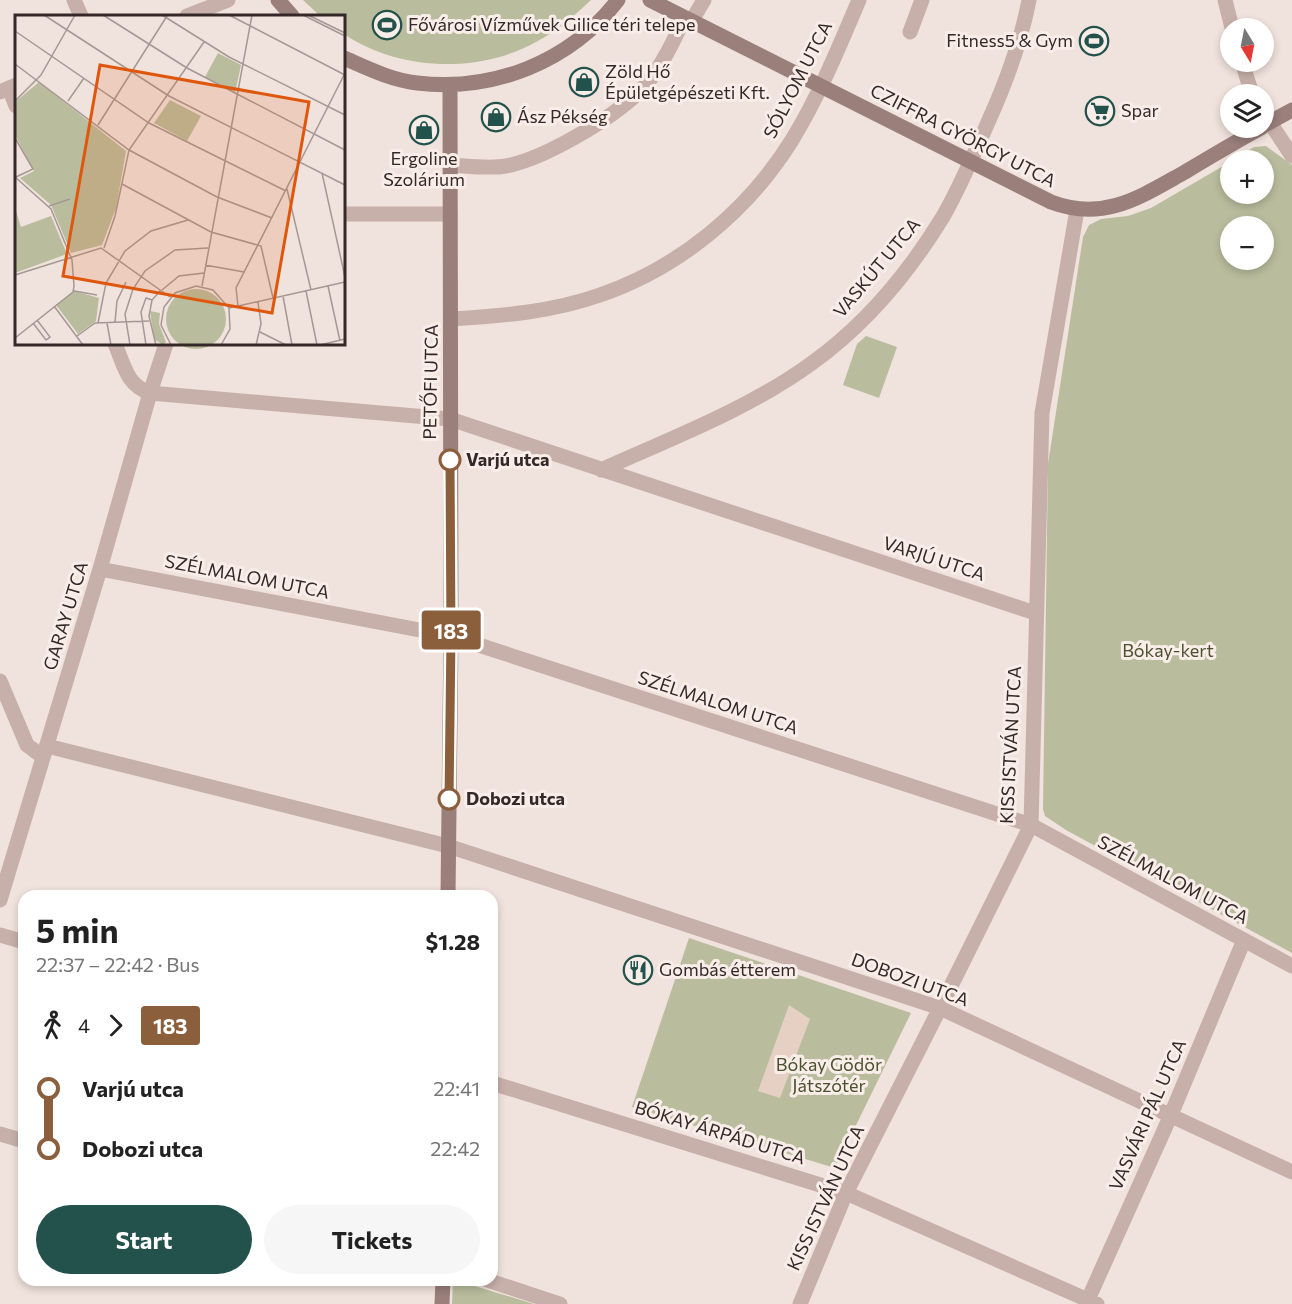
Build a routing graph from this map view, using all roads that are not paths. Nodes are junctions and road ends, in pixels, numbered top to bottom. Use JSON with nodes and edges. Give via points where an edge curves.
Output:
{"nodes":[{"id":1,"x":74,"y":0,"type":"edge"},
{"id":2,"x":228,"y":0,"type":"edge"},
{"id":3,"x":278,"y":0,"type":"edge"},
{"id":4,"x":618,"y":0,"type":"edge"},
{"id":5,"x":650,"y":0,"type":"edge"},
{"id":6,"x":704,"y":0,"type":"edge"},
{"id":7,"x":859,"y":0,"type":"edge"},
{"id":8,"x":922,"y":0,"type":"edge"},
{"id":9,"x":1029,"y":0,"type":"edge"},
{"id":10,"x":1225,"y":0,"type":"edge"},
{"id":11,"x":212,"y":12,"type":"edge"},
{"id":12,"x":81,"y":15,"type":"edge"},
{"id":13,"x":193,"y":15,"type":"edge"},
{"id":14,"x":291,"y":15,"type":"edge"},
{"id":15,"x":1230,"y":18,"type":"edge"},
{"id":16,"x":688,"y":20,"type":"junction"},
{"id":17,"x":910,"y":32,"type":"dead end"},
{"id":18,"x":345,"y":58,"type":"edge"},
{"id":19,"x":450,"y":85,"type":"junction"},
{"id":20,"x":820,"y":86,"type":"junction"},
{"id":21,"x":9,"y":89,"type":"edge"},
{"id":22,"x":15,"y":104,"type":"edge"},
{"id":23,"x":1292,"y":110,"type":"edge"},
{"id":24,"x":1274,"y":118,"type":"edge"},
{"id":25,"x":1274,"y":134,"type":"edge"},
{"id":26,"x":1238,"y":138,"type":"edge"},
{"id":27,"x":1292,"y":156,"type":"edge"},
{"id":28,"x":970,"y":162,"type":"junction"},
{"id":29,"x":451,"y":165,"type":"junction"},
{"id":30,"x":1077,"y":210,"type":"junction"},
{"id":31,"x":345,"y":214,"type":"edge"},
{"id":32,"x":450,"y":214,"type":"junction"},
{"id":33,"x":452,"y":318,"type":"junction"},
{"id":34,"x":115,"y":345,"type":"edge"},
{"id":35,"x":166,"y":345,"type":"edge"},
{"id":36,"x":150,"y":393,"type":"junction"},
{"id":37,"x":450,"y":419,"type":"junction"},
{"id":38,"x":602,"y":470,"type":"junction"},
{"id":39,"x":100,"y":569,"type":"junction"},
{"id":40,"x":1035,"y":613,"type":"junction"},
{"id":41,"x":451,"y":636,"type":"junction"},
{"id":42,"x":0,"y":681,"type":"edge"},
{"id":43,"x":45,"y":752,"type":"junction"},
{"id":44,"x":1030,"y":825,"type":"junction"},
{"id":45,"x":448,"y":846,"type":"junction"},
{"id":46,"x":448,"y":890,"type":"edge"},
{"id":47,"x":0,"y":900,"type":"edge"},
{"id":48,"x":0,"y":935,"type":"edge"},
{"id":49,"x":18,"y":940,"type":"edge"},
{"id":50,"x":1244,"y":940,"type":"junction"},
{"id":51,"x":1292,"y":966,"type":"edge"},
{"id":52,"x":940,"y":1008,"type":"junction"},
{"id":53,"x":498,"y":1085,"type":"edge"},
{"id":54,"x":1170,"y":1117,"type":"junction"},
{"id":55,"x":0,"y":1134,"type":"edge"},
{"id":56,"x":18,"y":1139,"type":"edge"},
{"id":57,"x":1292,"y":1172,"type":"edge"},
{"id":58,"x":846,"y":1193,"type":"junction"},
{"id":59,"x":498,"y":1284,"type":"edge"},
{"id":60,"x":443,"y":1286,"type":"edge"},
{"id":61,"x":1090,"y":1303,"type":"edge"},
{"id":62,"x":442,"y":1304,"type":"edge"},
{"id":63,"x":560,"y":1304,"type":"edge"},
{"id":64,"x":800,"y":1304,"type":"edge"}],
"edges":[{"from":1,"to":12,"type":"street"},
{"from":2,"to":11,"type":"street"},
{"from":3,"to":14,"type":"main road"},
{"from":4,"to":19,"type":"main road","via":[[579,40],[549,60],[486,82]]},
{"from":5,"to":16,"type":"main road","name":"CZIFFRA GYÖRGY UTCA"},
{"from":6,"to":16,"type":"street"},
{"from":7,"to":20,"type":"street","name":"SÓLYOM UTCA"},
{"from":8,"to":17,"type":"street"},
{"from":9,"to":28,"type":"street","name":"VASKÚT UTCA","via":[[1007,78]]},
{"from":10,"to":15,"type":"street"},
{"from":11,"to":13,"type":"street"},
{"from":16,"to":20,"type":"main road","name":"CZIFFRA GYÖRGY UTCA"},
{"from":16,"to":29,"type":"street","via":[[639,92],[597,124],[523,161],[505,166]]},
{"from":18,"to":19,"type":"main road","via":[[377,73],[415,83]]},
{"from":19,"to":29,"type":"main road","name":"PETŐFI UTCA"},
{"from":20,"to":28,"type":"main road","name":"CZIFFRA GYÖRGY UTCA"},
{"from":20,"to":33,"type":"street","name":"SÓLYOM UTCA","via":[[790,142],[760,183],[691,248],[646,276],[600,295],[551,309]]},
{"from":21,"to":22,"type":"street"},
{"from":23,"to":24,"type":"main road","name":"CZIFFRA GYÖRGY UTCA"},
{"from":25,"to":27,"type":"street"},
{"from":26,"to":30,"type":"main road","name":"CZIFFRA GYÖRGY UTCA","via":[[1142,196],[1108,208]]},
{"from":28,"to":30,"type":"main road","name":"CZIFFRA GYÖRGY UTCA","via":[[1051,202]]},
{"from":28,"to":38,"type":"street","name":"VASKÚT UTCA","via":[[927,241],[864,318],[831,349],[756,397]]},
{"from":29,"to":32,"type":"main road","name":"PETŐFI UTCA"},
{"from":30,"to":40,"type":"street","name":"KISS ISTVÁN UTCA","via":[[1042,413]]},
{"from":31,"to":32,"type":"street"},
{"from":32,"to":33,"type":"main road","name":"PETŐFI UTCA"},
{"from":33,"to":37,"type":"main road","name":"PETŐFI UTCA"},
{"from":34,"to":36,"type":"street","via":[[132,382]]},
{"from":35,"to":36,"type":"street","name":"GARAY UTCA"},
{"from":36,"to":37,"type":"street","name":"VARJÚ UTCA"},
{"from":36,"to":39,"type":"street","name":"GARAY UTCA"},
{"from":37,"to":38,"type":"street","name":"VARJÚ UTCA"},
{"from":37,"to":41,"type":"main road","name":"PETŐFI UTCA"},
{"from":38,"to":40,"type":"street","name":"VARJÚ UTCA"},
{"from":39,"to":41,"type":"street","name":"SZÉLMALOM UTCA"},
{"from":39,"to":43,"type":"street","name":"GARAY UTCA"},
{"from":40,"to":44,"type":"street","name":"KISS ISTVÁN UTCA"},
{"from":41,"to":44,"type":"street","name":"SZÉLMALOM UTCA"},
{"from":41,"to":45,"type":"main road","name":"PETŐFI UTCA"},
{"from":42,"to":43,"type":"street","via":[[27,745]]},
{"from":43,"to":45,"type":"street","name":"DOBOZI UTCA"},
{"from":43,"to":47,"type":"street","name":"GARAY UTCA"},
{"from":44,"to":50,"type":"street","name":"SZÉLMALOM UTCA"},
{"from":44,"to":52,"type":"street","name":"KISS ISTVÁN UTCA"},
{"from":45,"to":46,"type":"main road","name":"PETŐFI UTCA"},
{"from":45,"to":52,"type":"street","name":"DOBOZI UTCA"},
{"from":48,"to":49,"type":"street"},
{"from":50,"to":51,"type":"street","name":"SZÉLMALOM UTCA"},
{"from":50,"to":54,"type":"street","name":"VASVÁRI PÁL UTCA"},
{"from":52,"to":54,"type":"street","name":"DOBOZI UTCA"},
{"from":52,"to":58,"type":"street","name":"KISS ISTVÁN UTCA"},
{"from":53,"to":58,"type":"street","name":"BÓKAY ÁRPÁD UTCA"},
{"from":54,"to":57,"type":"street","name":"DOBOZI UTCA"},
{"from":54,"to":61,"type":"street","name":"VASVÁRI PÁL UTCA"},
{"from":55,"to":56,"type":"street"},
{"from":58,"to":61,"type":"street","name":"BÓKAY ÁRPÁD UTCA"},
{"from":58,"to":64,"type":"street","name":"KISS ISTVÁN UTCA"},
{"from":59,"to":63,"type":"street"},
{"from":60,"to":62,"type":"main road"}]}
